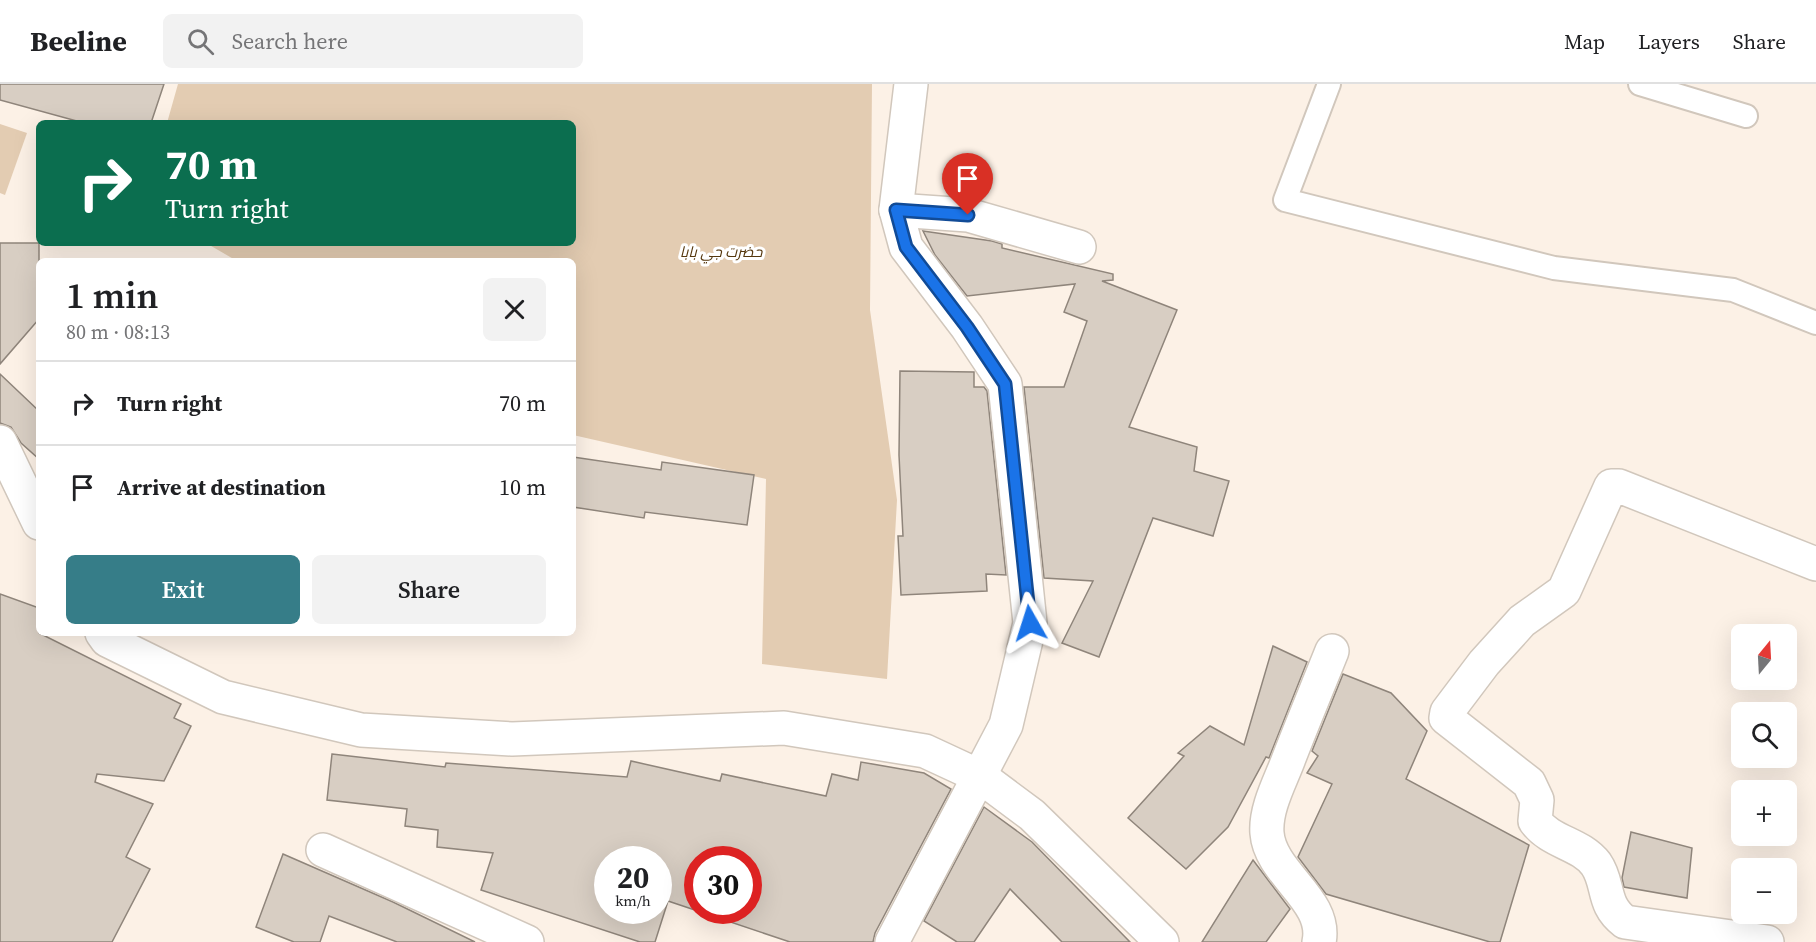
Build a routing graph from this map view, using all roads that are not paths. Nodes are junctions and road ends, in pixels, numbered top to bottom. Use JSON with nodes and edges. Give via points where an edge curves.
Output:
{"nodes":[{"id":1,"x":911,"y":84,"type":"edge"},
{"id":2,"x":1329,"y":84,"type":"edge"},
{"id":3,"x":1640,"y":84,"type":"edge"},
{"id":4,"x":1746,"y":116,"type":"dead end"},
{"id":5,"x":896,"y":210,"type":"junction"},
{"id":6,"x":1079,"y":247,"type":"dead end"},
{"id":7,"x":1816,"y":323,"type":"edge"},
{"id":8,"x":0,"y":442,"type":"edge"},
{"id":9,"x":36,"y":517,"type":"edge"},
{"id":10,"x":1816,"y":564,"type":"edge"},
{"id":11,"x":104,"y":636,"type":"edge"},
{"id":12,"x":1332,"y":651,"type":"dead end"},
{"id":13,"x":981,"y":777,"type":"junction"},
{"id":14,"x":323,"y":850,"type":"dead end"},
{"id":15,"x":527,"y":942,"type":"edge"},
{"id":16,"x":892,"y":942,"type":"edge"},
{"id":17,"x":1162,"y":942,"type":"edge"},
{"id":18,"x":1319,"y":942,"type":"edge"},
{"id":19,"x":1767,"y":942,"type":"edge"}],
"edges":[{"from":1,"to":5,"type":"street"},
{"from":2,"to":7,"type":"lane","via":[[1285,200],[1554,268],[1733,290]]},
{"from":3,"to":4,"type":"lane"},
{"from":5,"to":6,"type":"street","via":[[968,215]]},
{"from":5,"to":13,"type":"street","via":[[906,247],[1005,384],[1030,623],[1006,725]]},
{"from":8,"to":9,"type":"street"},
{"from":10,"to":19,"type":"street","via":[[1611,486],[1564,591],[1522,621],[1484,663],[1446,718],[1529,783],[1537,801],[1535,821],[1544,834],[1579,849],[1596,865],[1613,913],[1625,922]]},
{"from":11,"to":13,"type":"street","via":[[223,697],[361,730],[512,739],[784,728],[925,751]]},
{"from":12,"to":18,"type":"street","via":[[1272,803],[1267,833],[1277,861],[1316,915],[1321,932]]},
{"from":13,"to":16,"type":"street"},
{"from":13,"to":17,"type":"street","via":[[1032,815]]},
{"from":14,"to":15,"type":"street"}]}
